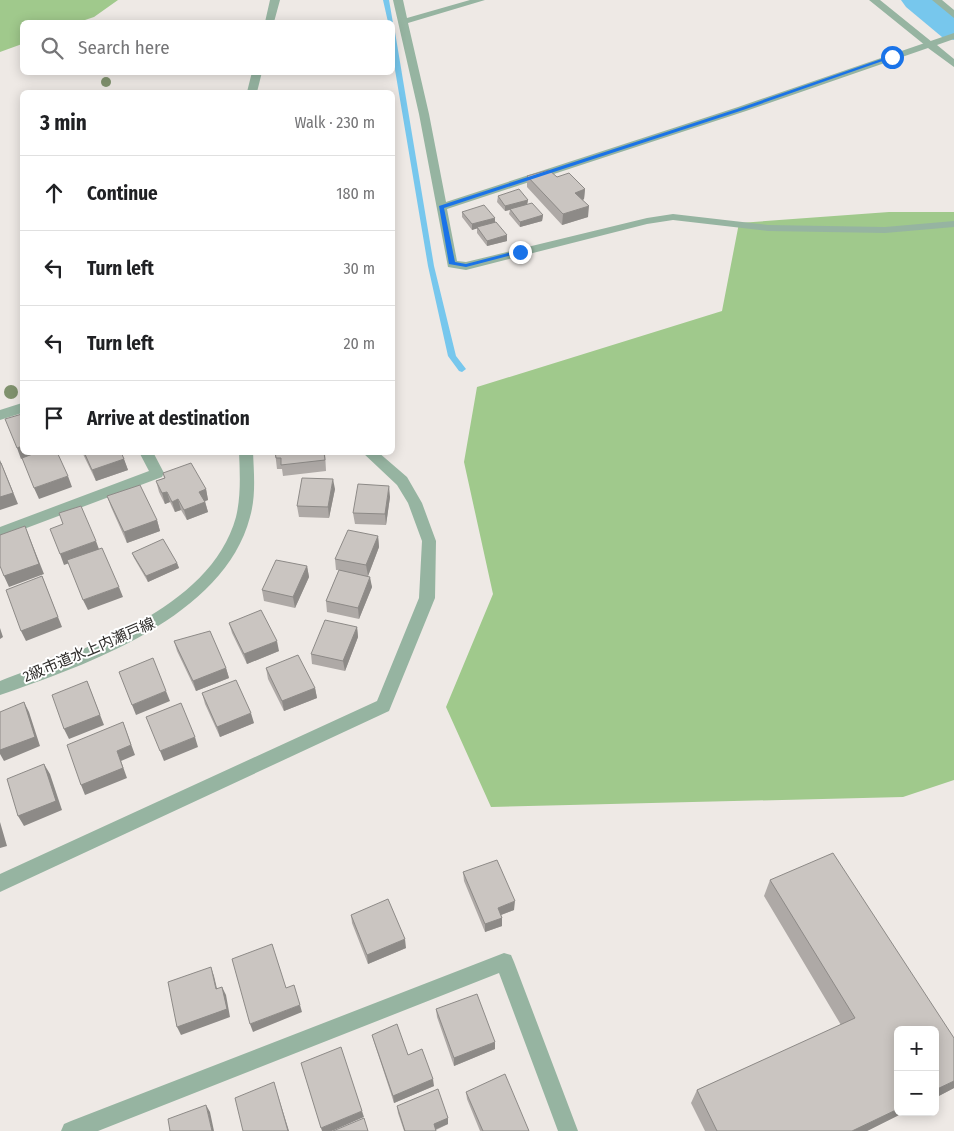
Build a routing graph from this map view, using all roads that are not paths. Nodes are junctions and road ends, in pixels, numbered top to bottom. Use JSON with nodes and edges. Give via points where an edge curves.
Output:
{"nodes":[{"id":1,"x":275,"y":0,"type":"edge"},
{"id":2,"x":398,"y":0,"type":"edge"},
{"id":3,"x":480,"y":0,"type":"edge"},
{"id":4,"x":874,"y":0,"type":"edge"},
{"id":5,"x":937,"y":0,"type":"edge"},
{"id":6,"x":954,"y":15,"type":"edge"},
{"id":7,"x":270,"y":20,"type":"edge"},
{"id":8,"x":402,"y":22,"type":"junction"},
{"id":9,"x":954,"y":36,"type":"edge"},
{"id":10,"x":929,"y":44,"type":"junction"},
{"id":11,"x":954,"y":64,"type":"edge"},
{"id":12,"x":256,"y":75,"type":"edge"},
{"id":13,"x":252,"y":90,"type":"edge"},
{"id":14,"x":441,"y":207,"type":"junction"},
{"id":15,"x":954,"y":224,"type":"edge"},
{"id":16,"x":20,"y":409,"type":"edge"},
{"id":17,"x":0,"y":415,"type":"edge"},
{"id":18,"x":148,"y":455,"type":"edge"},
{"id":19,"x":246,"y":455,"type":"edge"},
{"id":20,"x":372,"y":455,"type":"edge"},
{"id":21,"x":0,"y":533,"type":"edge"},
{"id":22,"x":0,"y":688,"type":"edge"},
{"id":23,"x":0,"y":883,"type":"edge"},
{"id":24,"x":71,"y":1131,"type":"edge"},
{"id":25,"x":568,"y":1131,"type":"edge"}],
"edges":[{"from":1,"to":7,"type":"street"},
{"from":2,"to":8,"type":"street"},
{"from":3,"to":8,"type":"street"},
{"from":4,"to":10,"type":"street"},
{"from":5,"to":6,"type":"street"},
{"from":8,"to":14,"type":"street","via":[[424,114]]},
{"from":9,"to":10,"type":"street"},
{"from":10,"to":11,"type":"street"},
{"from":10,"to":14,"type":"street"},
{"from":12,"to":13,"type":"street"},
{"from":14,"to":15,"type":"street","via":[[452,264],[466,266],[673,217],[768,228],[885,230]]},
{"from":16,"to":17,"type":"street"},
{"from":18,"to":21,"type":"street","via":[[157,473]]},
{"from":19,"to":22,"type":"street","name":"2級市道水上内瀬戸線","via":[[248,487],[241,524],[226,554],[186,601],[140,630]]},
{"from":20,"to":23,"type":"street","via":[[402,481],[415,503],[429,541],[427,598],[383,706]]},
{"from":24,"to":25,"type":"street","via":[[504,962]]}]}
